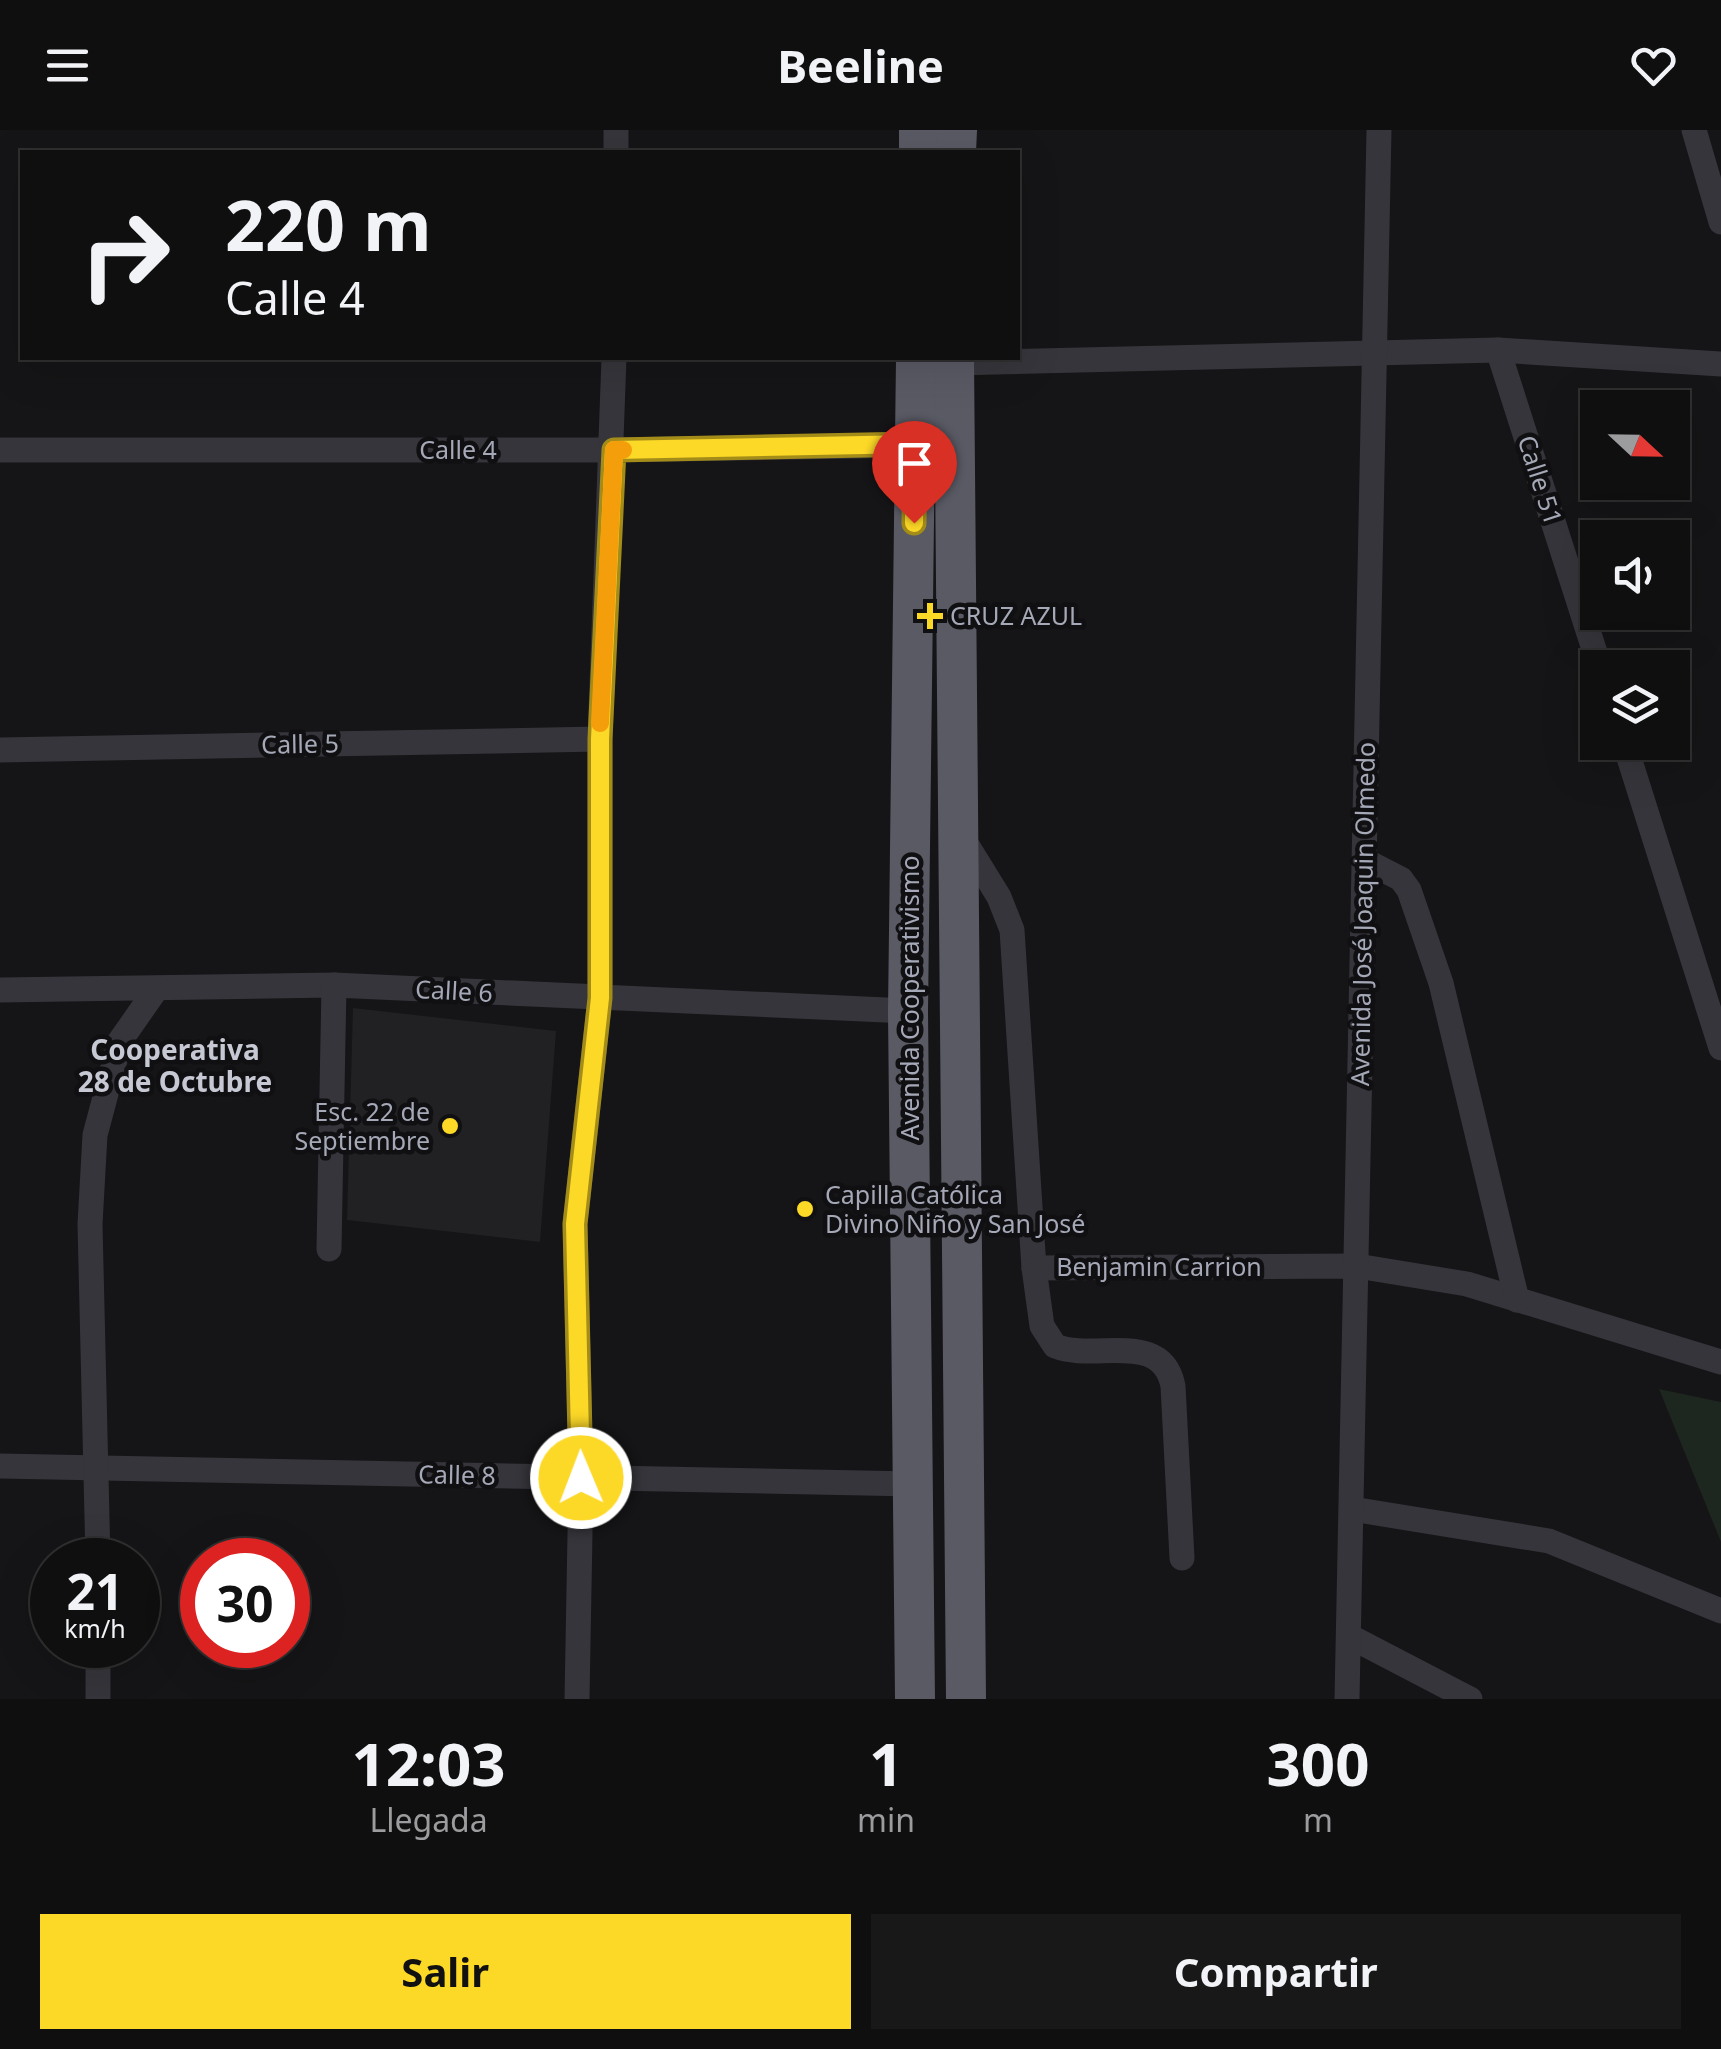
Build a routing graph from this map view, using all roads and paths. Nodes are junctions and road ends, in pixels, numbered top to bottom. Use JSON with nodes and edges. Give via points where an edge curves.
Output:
{"nodes":[{"id":1,"x":1379,"y":130,"type":"edge"},
{"id":2,"x":1694,"y":130,"type":"edge"},
{"id":3,"x":1721,"y":222,"type":"edge"},
{"id":4,"x":1498,"y":350,"type":"junction"},
{"id":5,"x":1372,"y":355,"type":"junction"},
{"id":6,"x":1020,"y":358,"type":"edge"},
{"id":7,"x":614,"y":360,"type":"edge"},
{"id":8,"x":942,"y":360,"type":"edge"},
{"id":9,"x":942,"y":360,"type":"edge"},
{"id":10,"x":1721,"y":364,"type":"edge"},
{"id":11,"x":915,"y":444,"type":"junction"},
{"id":12,"x":0,"y":450,"type":"edge"},
{"id":13,"x":614,"y":450,"type":"junction"},
{"id":14,"x":1594,"y":650,"type":"edge"},
{"id":15,"x":600,"y":739,"type":"junction"},
{"id":16,"x":0,"y":750,"type":"edge"},
{"id":17,"x":1630,"y":760,"type":"edge"},
{"id":18,"x":960,"y":833,"type":"junction"},
{"id":19,"x":1364,"y":860,"type":"junction"},
{"id":20,"x":334,"y":985,"type":"junction"},
{"id":21,"x":157,"y":988,"type":"junction"},
{"id":22,"x":0,"y":990,"type":"edge"},
{"id":23,"x":600,"y":998,"type":"junction"},
{"id":24,"x":908,"y":1011,"type":"junction"},
{"id":25,"x":1721,"y":1048,"type":"edge"},
{"id":26,"x":329,"y":1248,"type":"dead end"},
{"id":27,"x":1357,"y":1266,"type":"junction"},
{"id":28,"x":1034,"y":1268,"type":"junction"},
{"id":29,"x":1516,"y":1300,"type":"junction"},
{"id":30,"x":1721,"y":1362,"type":"edge"},
{"id":31,"x":0,"y":1466,"type":"edge"},
{"id":32,"x":98,"y":1467,"type":"junction"},
{"id":33,"x":581,"y":1478,"type":"junction"},
{"id":34,"x":914,"y":1484,"type":"junction"},
{"id":35,"x":1352,"y":1509,"type":"junction"},
{"id":36,"x":98,"y":1538,"type":"edge"},
{"id":37,"x":1182,"y":1558,"type":"dead end"},
{"id":38,"x":1721,"y":1612,"type":"edge"},
{"id":39,"x":1348,"y":1636,"type":"junction"},
{"id":40,"x":98,"y":1668,"type":"edge"},
{"id":41,"x":98,"y":1699,"type":"edge"},
{"id":42,"x":578,"y":1699,"type":"edge"},
{"id":43,"x":916,"y":1699,"type":"edge"},
{"id":44,"x":966,"y":1699,"type":"edge"},
{"id":45,"x":1347,"y":1699,"type":"edge"},
{"id":46,"x":1470,"y":1699,"type":"edge"}],
"edges":[{"from":1,"to":5,"type":"street","name":"Avenida José Joaquin Olmedo"},
{"from":2,"to":3,"type":"street"},
{"from":4,"to":5,"type":"street"},
{"from":4,"to":10,"type":"street"},
{"from":4,"to":14,"type":"street","name":"Calle 51"},
{"from":5,"to":6,"type":"street"},
{"from":5,"to":19,"type":"street","name":"Avenida José Joaquin Olmedo"},
{"from":7,"to":13,"type":"street"},
{"from":8,"to":11,"type":"highway","name":"Avenida Cooperativismo"},
{"from":9,"to":18,"type":"highway","name":"Avenida Cooperativismo"},
{"from":11,"to":13,"type":"street","name":"Calle 4"},
{"from":11,"to":24,"type":"highway","name":"Avenida Cooperativismo"},
{"from":12,"to":13,"type":"street","name":"Calle 4"},
{"from":13,"to":15,"type":"street"},
{"from":15,"to":16,"type":"street","name":"Calle 5"},
{"from":15,"to":23,"type":"street"},
{"from":17,"to":25,"type":"street"},
{"from":18,"to":28,"type":"street","name":"Benjamin Carrion","via":[[1012,930]]},
{"from":18,"to":44,"type":"highway","name":"Avenida Cooperativismo"},
{"from":19,"to":27,"type":"street","name":"Avenida José Joaquin Olmedo"},
{"from":19,"to":29,"type":"street","via":[[1409,890],[1441,983]]},
{"from":20,"to":21,"type":"street","name":"Calle 6"},
{"from":20,"to":23,"type":"street","name":"Calle 6"},
{"from":20,"to":26,"type":"street"},
{"from":21,"to":22,"type":"street","name":"Calle 6"},
{"from":21,"to":32,"type":"street","via":[[120,1041],[96,1135],[90,1224]]},
{"from":23,"to":24,"type":"street","name":"Calle 6"},
{"from":23,"to":33,"type":"street","via":[[575,1224]]},
{"from":24,"to":34,"type":"highway","name":"Avenida Cooperativismo"},
{"from":27,"to":28,"type":"street","name":"Benjamin Carrion"},
{"from":27,"to":29,"type":"street","name":"Benjamin Carrion","via":[[1467,1284]]},
{"from":27,"to":35,"type":"street","name":"Avenida José Joaquin Olmedo"},
{"from":28,"to":37,"type":"street","via":[[1042,1326],[1055,1346],[1150,1353],[1166,1364],[1173,1386]]},
{"from":29,"to":30,"type":"street","name":"Benjamin Carrion"},
{"from":31,"to":32,"type":"street","name":"Calle 8"},
{"from":32,"to":33,"type":"street","name":"Calle 8"},
{"from":32,"to":36,"type":"street"},
{"from":33,"to":34,"type":"street","name":"Calle 8"},
{"from":33,"to":42,"type":"street"},
{"from":34,"to":43,"type":"highway","name":"Avenida Cooperativismo"},
{"from":35,"to":38,"type":"street","via":[[1549,1541]]},
{"from":35,"to":39,"type":"street","name":"Avenida José Joaquin Olmedo"},
{"from":39,"to":45,"type":"street","name":"Avenida José Joaquin Olmedo"},
{"from":39,"to":46,"type":"street"},
{"from":40,"to":41,"type":"street"}]}
